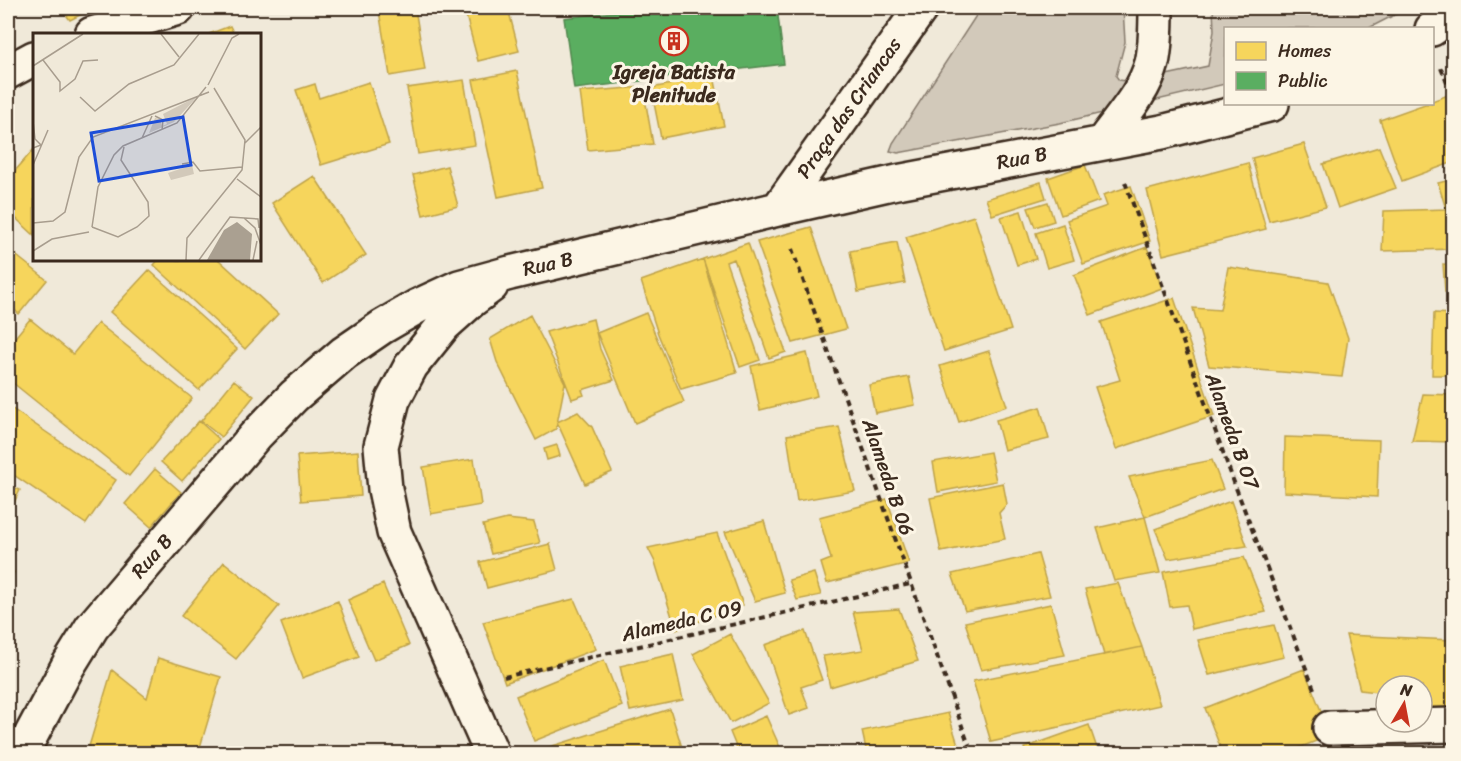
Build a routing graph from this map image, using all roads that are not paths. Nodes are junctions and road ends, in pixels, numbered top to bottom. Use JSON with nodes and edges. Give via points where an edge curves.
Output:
{"nodes":[{"id":1,"x":178,"y":8,"type":"edge"},
{"id":2,"x":921,"y":8,"type":"edge"},
{"id":3,"x":1156,"y":8,"type":"edge"},
{"id":4,"x":1454,"y":13,"type":"edge"},
{"id":5,"x":1434,"y":28,"type":"edge"},
{"id":6,"x":95,"y":33,"type":"edge"},
{"id":7,"x":33,"y":59,"type":"edge"},
{"id":8,"x":8,"y":72,"type":"edge"},
{"id":9,"x":1268,"y":105,"type":"edge"},
{"id":10,"x":1107,"y":142,"type":"junction"},
{"id":11,"x":778,"y":209,"type":"junction"},
{"id":12,"x":510,"y":273,"type":"junction"},
{"id":13,"x":1454,"y":725,"type":"edge"},
{"id":14,"x":1330,"y":728,"type":"road end"},
{"id":15,"x":21,"y":753,"type":"edge"},
{"id":16,"x":492,"y":753,"type":"edge"}],
"edges":[{"from":1,"to":6,"type":"street"},
{"from":2,"to":11,"type":"street","name":"Praça das Criancas"},
{"from":3,"to":10,"type":"street","via":[[1152,63],[1141,89]]},
{"from":4,"to":5,"type":"street"},
{"from":7,"to":8,"type":"street"},
{"from":9,"to":10,"type":"street","name":"Rua B"},
{"from":10,"to":11,"type":"street","name":"Rua B"},
{"from":11,"to":12,"type":"street","name":"Rua B"},
{"from":12,"to":15,"type":"street","name":"Rua B","via":[[459,287],[418,306],[344,353],[294,396],[255,436],[92,627]]},
{"from":12,"to":16,"type":"street","via":[[444,325],[411,366],[393,400],[381,446],[394,532]]},
{"from":13,"to":14,"type":"street"}]}
